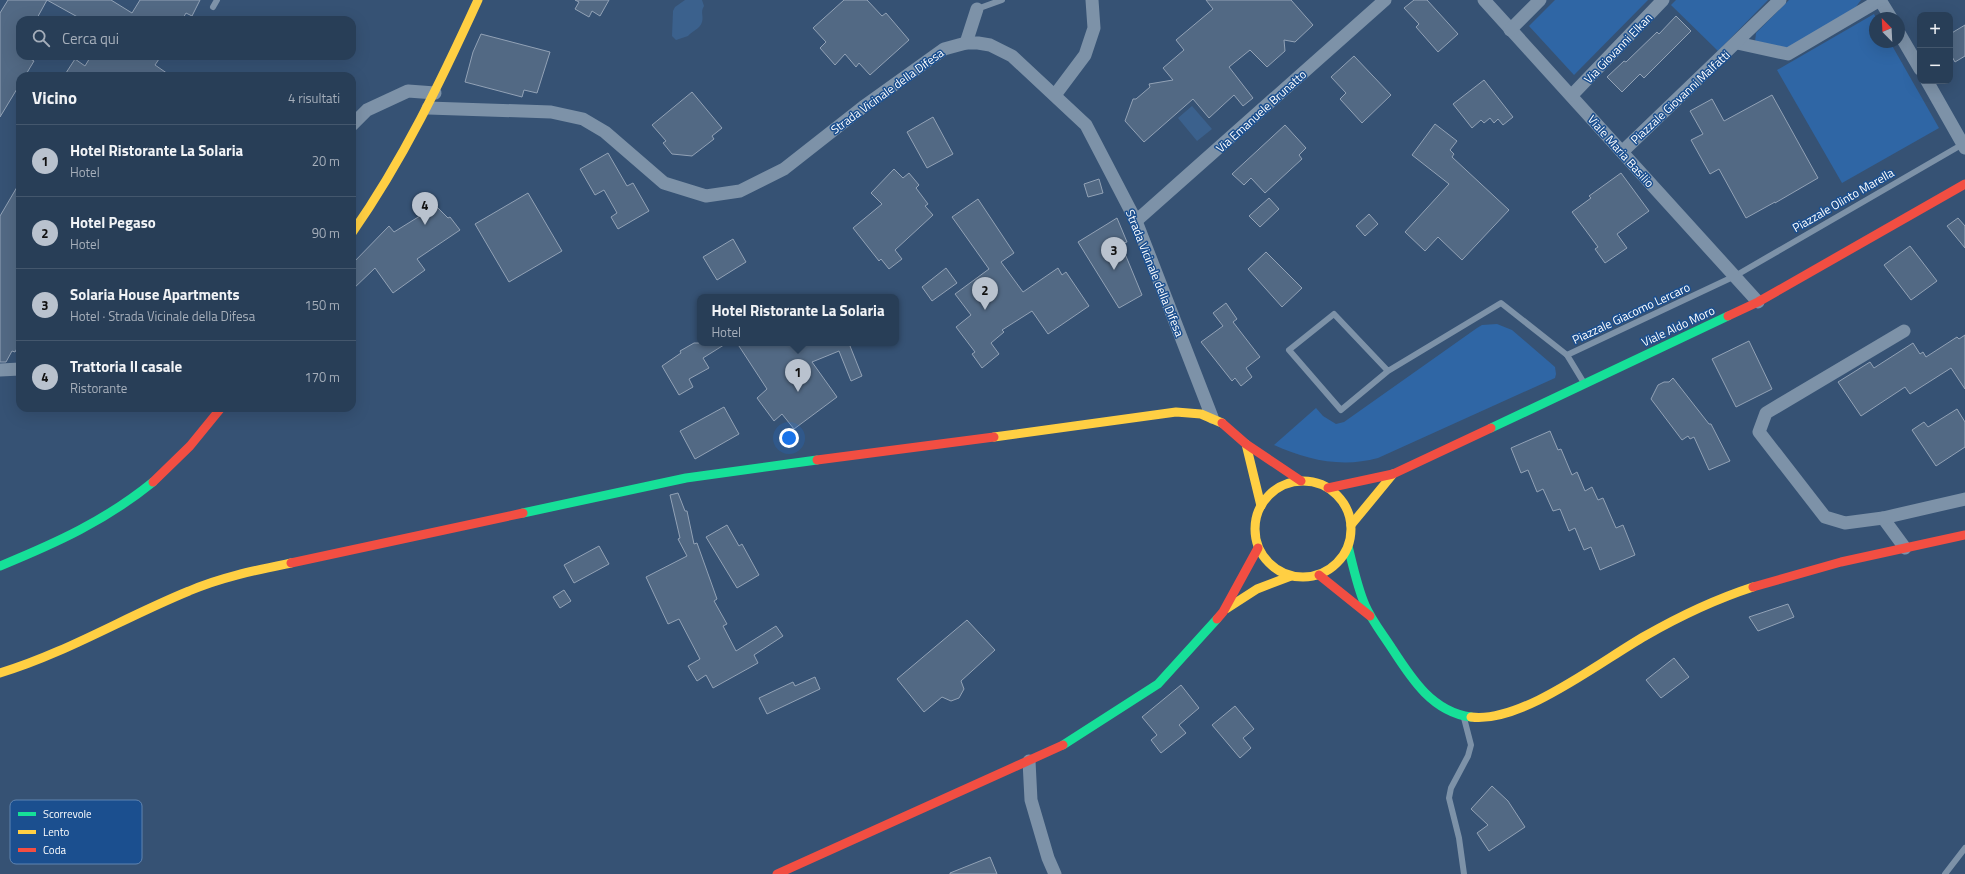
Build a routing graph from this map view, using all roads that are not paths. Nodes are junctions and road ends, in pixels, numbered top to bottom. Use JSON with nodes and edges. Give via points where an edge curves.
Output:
{"nodes":[{"id":1,"x":217,"y":0,"type":"edge"},
{"id":2,"x":478,"y":0,"type":"edge"},
{"id":3,"x":1002,"y":0,"type":"edge"},
{"id":4,"x":1092,"y":0,"type":"edge"},
{"id":5,"x":1385,"y":0,"type":"edge"},
{"id":6,"x":1484,"y":0,"type":"edge"},
{"id":7,"x":1540,"y":0,"type":"edge"},
{"id":8,"x":1664,"y":0,"type":"edge"},
{"id":9,"x":1780,"y":0,"type":"edge"},
{"id":10,"x":1880,"y":0,"type":"edge"},
{"id":11,"x":979,"y":4,"type":"edge"},
{"id":12,"x":213,"y":7,"type":"dead end"},
{"id":13,"x":1887,"y":12,"type":"edge"},
{"id":14,"x":1510,"y":30,"type":"junction"},
{"id":15,"x":966,"y":43,"type":"junction"},
{"id":16,"x":1737,"y":43,"type":"junction"},
{"id":17,"x":1905,"y":43,"type":"edge"},
{"id":18,"x":1917,"y":64,"type":"edge"},
{"id":19,"x":1929,"y":84,"type":"edge"},
{"id":20,"x":435,"y":93,"type":"junction"},
{"id":21,"x":1055,"y":95,"type":"junction"},
{"id":22,"x":1572,"y":95,"type":"junction"},
{"id":23,"x":428,"y":108,"type":"junction"},
{"id":24,"x":356,"y":121,"type":"edge"},
{"id":25,"x":1964,"y":145,"type":"edge"},
{"id":26,"x":1622,"y":152,"type":"junction"},
{"id":27,"x":1965,"y":184,"type":"edge"},
{"id":28,"x":1136,"y":221,"type":"junction"},
{"id":29,"x":356,"y":227,"type":"edge"},
{"id":30,"x":1735,"y":276,"type":"junction"},
{"id":31,"x":1758,"y":302,"type":"junction"},
{"id":32,"x":1904,"y":331,"type":"dead end"},
{"id":33,"x":1567,"y":355,"type":"junction"},
{"id":34,"x":16,"y":369,"type":"edge"},
{"id":35,"x":0,"y":370,"type":"edge"},
{"id":36,"x":1388,"y":371,"type":"junction"},
{"id":37,"x":1584,"y":384,"type":"junction"},
{"id":38,"x":219,"y":412,"type":"edge"},
{"id":39,"x":1212,"y":418,"type":"junction"},
{"id":40,"x":1246,"y":444,"type":"junction"},
{"id":41,"x":1393,"y":474,"type":"junction"},
{"id":42,"x":1302,"y":481,"type":"junction"},
{"id":43,"x":1328,"y":488,"type":"junction"},
{"id":44,"x":1965,"y":499,"type":"edge"},
{"id":45,"x":1261,"y":506,"type":"junction"},
{"id":46,"x":1883,"y":518,"type":"junction"},
{"id":47,"x":1351,"y":525,"type":"junction"},
{"id":48,"x":1965,"y":535,"type":"edge"},
{"id":49,"x":1348,"y":546,"type":"junction"},
{"id":50,"x":1258,"y":548,"type":"junction"},
{"id":51,"x":1905,"y":548,"type":"junction"},
{"id":52,"x":0,"y":566,"type":"edge"},
{"id":53,"x":1319,"y":575,"type":"junction"},
{"id":54,"x":1291,"y":576,"type":"junction"},
{"id":55,"x":1222,"y":612,"type":"junction"},
{"id":56,"x":1370,"y":616,"type":"junction"},
{"id":57,"x":0,"y":673,"type":"edge"},
{"id":58,"x":1463,"y":717,"type":"junction"},
{"id":59,"x":1029,"y":761,"type":"junction"},
{"id":60,"x":1965,"y":848,"type":"edge"},
{"id":61,"x":777,"y":874,"type":"edge"},
{"id":62,"x":1055,"y":874,"type":"edge"},
{"id":63,"x":1464,"y":874,"type":"edge"},
{"id":64,"x":1945,"y":874,"type":"edge"}],
"edges":[{"from":1,"to":12,"type":"lane"},
{"from":2,"to":20,"type":"main road"},
{"from":3,"to":11,"type":"lane"},
{"from":4,"to":21,"type":"street","via":[[1094,28],[1085,55]]},
{"from":5,"to":28,"type":"street","name":"Via Emanuele Brunatto"},
{"from":6,"to":14,"type":"street","name":"Viale Maria Basilio"},
{"from":7,"to":14,"type":"street"},
{"from":8,"to":22,"type":"street","name":"Via Giovanni Elkan"},
{"from":9,"to":16,"type":"street","name":"Piazzale Giovanni Malfatti"},
{"from":10,"to":13,"type":"street"},
{"from":10,"to":16,"type":"street","name":"Piazzale Giovanni Malfatti","via":[[1788,54]]},
{"from":11,"to":15,"type":"street"},
{"from":14,"to":22,"type":"street","name":"Viale Maria Basilio"},
{"from":15,"to":21,"type":"street","name":"Strada Vicinale della Difesa","via":[[978,43],[1012,56]]},
{"from":15,"to":23,"type":"street","name":"Strada Vicinale della Difesa","via":[[944,49],[934,55],[784,169],[740,191],[706,196],[664,183],[605,132],[583,119],[551,112]]},
{"from":16,"to":26,"type":"street","name":"Piazzale Giovanni Malfatti"},
{"from":17,"to":18,"type":"street"},
{"from":19,"to":25,"type":"street"},
{"from":20,"to":23,"type":"main road"},
{"from":20,"to":24,"type":"street","via":[[408,91],[367,110]]},
{"from":21,"to":28,"type":"street","name":"Strada Vicinale della Difesa","via":[[1086,125]]},
{"from":22,"to":26,"type":"street","name":"Viale Maria Basilio"},
{"from":23,"to":29,"type":"main road","via":[[398,165]]},
{"from":25,"to":30,"type":"lane","name":"Piazzale Olinto Marella"},
{"from":26,"to":30,"type":"street","name":"Viale Maria Basilio"},
{"from":27,"to":31,"type":"main road","name":"Viale Aldo Moro"},
{"from":28,"to":39,"type":"street","name":"Strada Vicinale della Difesa"},
{"from":30,"to":31,"type":"street","name":"Viale Maria Basilio"},
{"from":30,"to":33,"type":"lane","name":"Piazzale Giacomo Lercaro"},
{"from":31,"to":37,"type":"main road","name":"Viale Aldo Moro"},
{"from":32,"to":46,"type":"street","via":[[1766,413],[1759,432],[1825,517],[1845,523]]},
{"from":33,"to":36,"type":"lane","via":[[1501,303]]},
{"from":33,"to":37,"type":"lane","name":"Piazzale Giacomo Lercaro"},
{"from":34,"to":35,"type":"street"},
{"from":36,"to":36,"type":"lane","via":[[1334,314],[1289,350],[1341,410]]},
{"from":37,"to":41,"type":"main road","name":"Viale Aldo Moro"},
{"from":38,"to":52,"type":"main road","via":[[183,455],[137,495],[77,532]]},
{"from":39,"to":40,"type":"main road","via":[[1230,429]]},
{"from":39,"to":57,"type":"main road","via":[[1189,412],[1164,412],[670,481],[244,573],[183,593],[34,663]]},
{"from":40,"to":42,"type":"main road"},
{"from":40,"to":45,"type":"main road"},
{"from":41,"to":43,"type":"main road","name":"Viale Aldo Moro"},
{"from":41,"to":47,"type":"main road","name":"Viale Aldo Moro"},
{"from":42,"to":43,"type":"main road"},
{"from":42,"to":45,"type":"main road","via":[[1285,485],[1271,493]]},
{"from":43,"to":47,"type":"main road","via":[[1348,510]]},
{"from":44,"to":46,"type":"street"},
{"from":45,"to":50,"type":"main road","via":[[1256,520]]},
{"from":46,"to":51,"type":"street"},
{"from":47,"to":49,"type":"main road"},
{"from":48,"to":51,"type":"main road"},
{"from":49,"to":53,"type":"main road","via":[[1341,559]]},
{"from":49,"to":56,"type":"main road","via":[[1359,588]]},
{"from":50,"to":54,"type":"main road","via":[[1266,561],[1277,570]]},
{"from":50,"to":55,"type":"main road"},
{"from":51,"to":58,"type":"main road","via":[[1792,576],[1720,599],[1641,638],[1530,705],[1485,718]]},
{"from":53,"to":54,"type":"main road","via":[[1305,578]]},
{"from":53,"to":56,"type":"main road"},
{"from":54,"to":55,"type":"main road","via":[[1272,581]]},
{"from":55,"to":59,"type":"main road","via":[[1158,684],[1059,747]]},
{"from":56,"to":58,"type":"main road","via":[[1426,696],[1445,710]]},
{"from":58,"to":63,"type":"lane","via":[[1471,745],[1449,798],[1459,838]]},
{"from":59,"to":61,"type":"main road"},
{"from":59,"to":62,"type":"street","via":[[1031,800]]},
{"from":60,"to":64,"type":"lane"}]}
